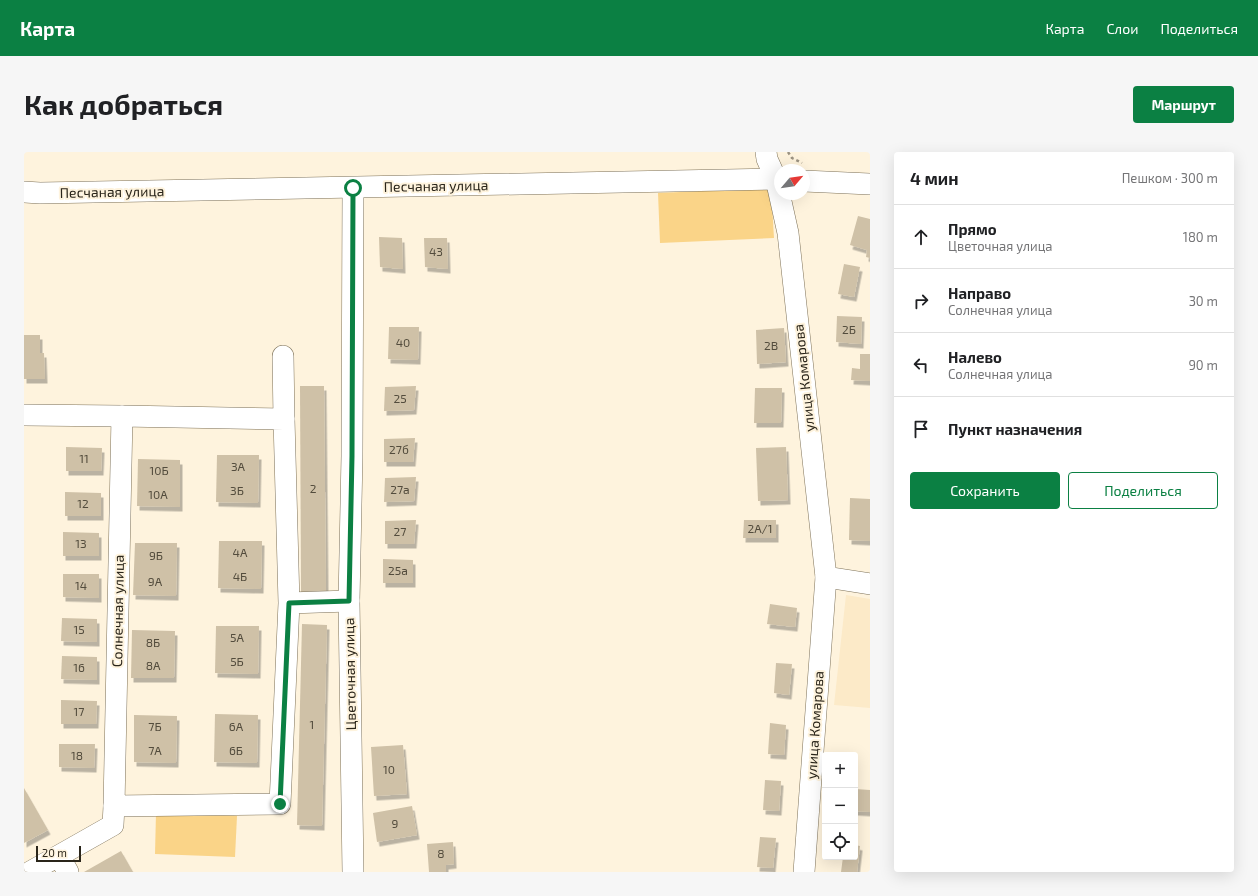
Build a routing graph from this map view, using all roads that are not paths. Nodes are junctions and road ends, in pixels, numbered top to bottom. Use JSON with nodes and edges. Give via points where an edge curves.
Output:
{"nodes":[{"id":1,"x":766,"y":152,"type":"edge"},
{"id":2,"x":774,"y":172,"type":"edge"},
{"id":3,"x":774,"y":179,"type":"edge"},
{"id":4,"x":810,"y":181,"type":"edge"},
{"id":5,"x":870,"y":184,"type":"edge"},
{"id":6,"x":353,"y":188,"type":"junction"},
{"id":7,"x":24,"y":192,"type":"edge"},
{"id":8,"x":782,"y":200,"type":"edge"},
{"id":9,"x":283,"y":356,"type":"dead end"},
{"id":10,"x":24,"y":415,"type":"edge"},
{"id":11,"x":122,"y":416,"type":"junction"},
{"id":12,"x":284,"y":419,"type":"junction"},
{"id":13,"x":826,"y":577,"type":"junction"},
{"id":14,"x":870,"y":584,"type":"edge"},
{"id":15,"x":349,"y":601,"type":"junction"},
{"id":16,"x":289,"y":603,"type":"junction"},
{"id":17,"x":114,"y":806,"type":"junction"},
{"id":18,"x":63,"y":864,"type":"edge"},
{"id":19,"x":30,"y":872,"type":"edge"},
{"id":20,"x":353,"y":872,"type":"edge"},
{"id":21,"x":804,"y":872,"type":"edge"}],
"edges":[{"from":1,"to":2,"type":"street","name":"улица Комарова"},
{"from":3,"to":6,"type":"street","name":"Песчаная улица"},
{"from":4,"to":5,"type":"street"},
{"from":6,"to":7,"type":"street","name":"Песчаная улица"},
{"from":6,"to":15,"type":"street","name":"Цветочная улица"},
{"from":8,"to":13,"type":"street","name":"улица Комарова","via":[[788,233]]},
{"from":9,"to":12,"type":"street"},
{"from":10,"to":11,"type":"street"},
{"from":11,"to":12,"type":"street"},
{"from":11,"to":17,"type":"street","name":"Солнечная улица"},
{"from":12,"to":16,"type":"street"},
{"from":13,"to":14,"type":"street"},
{"from":13,"to":21,"type":"street","name":"улица Комарова"},
{"from":15,"to":16,"type":"street"},
{"from":15,"to":20,"type":"street","name":"Цветочная улица"},
{"from":16,"to":17,"type":"street","via":[[280,804]]},
{"from":17,"to":18,"type":"street","name":"Солнечная улица","via":[[113,825]]},
{"from":18,"to":19,"type":"street","name":"Солнечная улица"}]}
